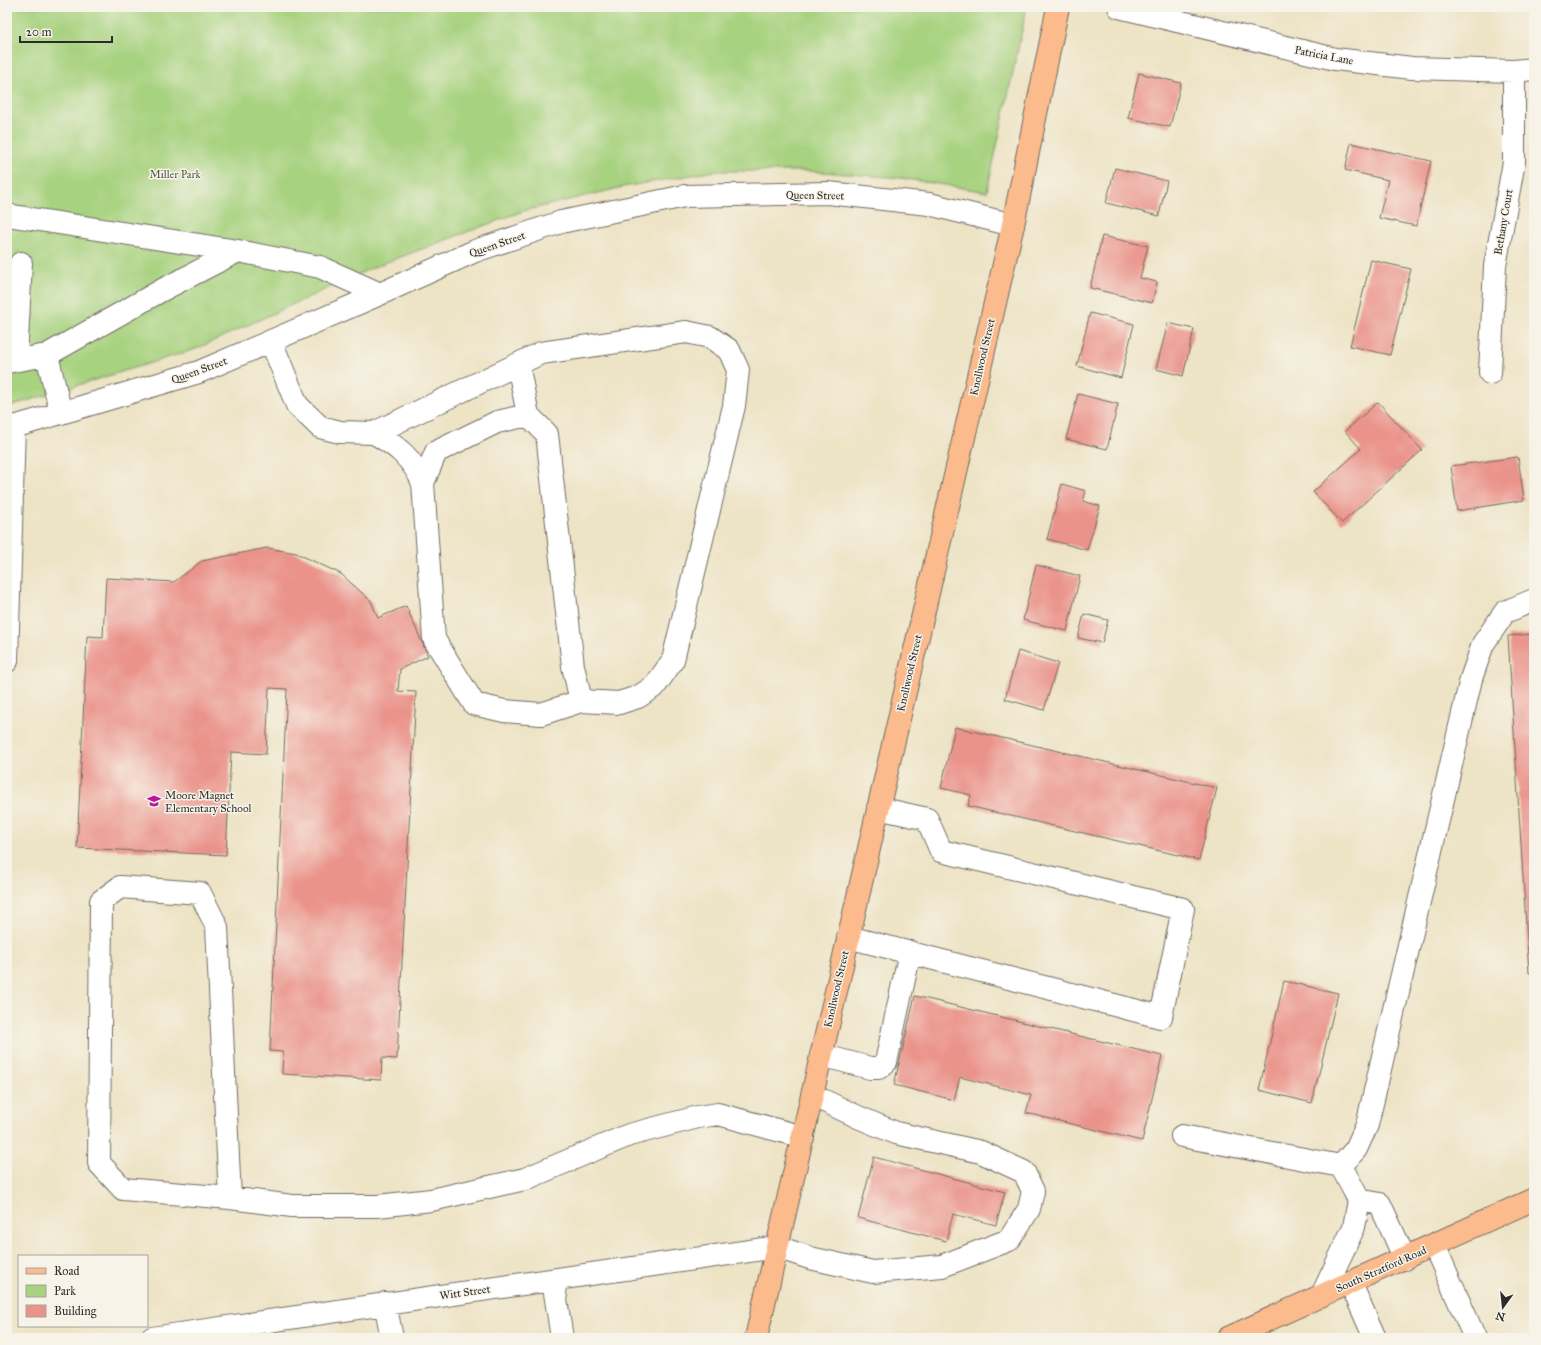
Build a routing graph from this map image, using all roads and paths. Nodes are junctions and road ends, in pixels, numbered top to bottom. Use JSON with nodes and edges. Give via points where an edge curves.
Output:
{"nodes":[{"id":1,"x":1058,"y":7,"type":"edge"},
{"id":2,"x":1119,"y":7,"type":"edge"},
{"id":3,"x":1524,"y":70,"type":"edge"},
{"id":4,"x":7,"y":215,"type":"edge"},
{"id":5,"x":1012,"y":225,"type":"junction"},
{"id":6,"x":238,"y":251,"type":"junction"},
{"id":7,"x":21,"y":263,"type":"dead end"},
{"id":8,"x":380,"y":294,"type":"junction"},
{"id":9,"x":271,"y":341,"type":"junction"},
{"id":10,"x":47,"y":355,"type":"junction"},
{"id":11,"x":12,"y":361,"type":"edge"},
{"id":12,"x":518,"y":364,"type":"junction"},
{"id":13,"x":1490,"y":373,"type":"dead end"},
{"id":14,"x":61,"y":413,"type":"junction"},
{"id":15,"x":528,"y":415,"type":"junction"},
{"id":16,"x":11,"y":428,"type":"edge"},
{"id":17,"x":374,"y":432,"type":"junction"},
{"id":18,"x":422,"y":483,"type":"junction"},
{"id":19,"x":1534,"y":600,"type":"edge"},
{"id":20,"x":7,"y":661,"type":"edge"},
{"id":21,"x":580,"y":702,"type":"junction"},
{"id":22,"x":878,"y":808,"type":"junction"},
{"id":23,"x":848,"y":937,"type":"junction"},
{"id":24,"x":910,"y":952,"type":"junction"},
{"id":25,"x":821,"y":1055,"type":"junction"},
{"id":26,"x":812,"y":1095,"type":"junction"},
{"id":27,"x":1182,"y":1136,"type":"dead end"},
{"id":28,"x":803,"y":1137,"type":"junction"},
{"id":29,"x":1341,"y":1166,"type":"junction"},
{"id":30,"x":230,"y":1198,"type":"junction"},
{"id":31,"x":1534,"y":1199,"type":"edge"},
{"id":32,"x":1359,"y":1200,"type":"junction"},
{"id":33,"x":1434,"y":1245,"type":"junction"},
{"id":34,"x":778,"y":1247,"type":"junction"},
{"id":35,"x":1405,"y":1259,"type":"junction"},
{"id":36,"x":553,"y":1280,"type":"junction"},
{"id":37,"x":1350,"y":1282,"type":"junction"},
{"id":38,"x":1322,"y":1295,"type":"junction"},
{"id":39,"x":385,"y":1303,"type":"junction"},
{"id":40,"x":162,"y":1337,"type":"edge"},
{"id":41,"x":392,"y":1338,"type":"edge"},
{"id":42,"x":562,"y":1338,"type":"edge"},
{"id":43,"x":756,"y":1338,"type":"edge"},
{"id":44,"x":1228,"y":1338,"type":"edge"},
{"id":45,"x":1375,"y":1338,"type":"edge"},
{"id":46,"x":1475,"y":1338,"type":"edge"}],
"edges":[{"from":1,"to":5,"type":"main road","name":"Knollwood Street"},
{"from":2,"to":3,"type":"street","name":"Patricia Lane","via":[[1335,59],[1412,68]]},
{"from":3,"to":13,"type":"street","name":"Bethany Court","via":[[1514,162],[1495,266]]},
{"from":4,"to":6,"type":"street"},
{"from":5,"to":8,"type":"street","name":"Queen Street","via":[[928,204],[828,193],[685,196],[554,225],[475,250]]},
{"from":5,"to":22,"type":"main road","name":"Knollwood Street"},
{"from":6,"to":8,"type":"street","via":[[320,267]]},
{"from":6,"to":10,"type":"street","via":[[164,289]]},
{"from":7,"to":11,"type":"street"},
{"from":8,"to":9,"type":"street","name":"Queen Street"},
{"from":9,"to":14,"type":"street","name":"Queen Street","via":[[199,372]]},
{"from":9,"to":17,"type":"street","via":[[297,405],[308,417],[320,427],[340,432]]},
{"from":10,"to":11,"type":"street"},
{"from":10,"to":14,"type":"street"},
{"from":12,"to":15,"type":"street"},
{"from":12,"to":17,"type":"street"},
{"from":12,"to":21,"type":"street","via":[[541,352],[686,332],[710,337],[729,350],[738,370],[734,406],[673,660],[655,686],[638,697],[619,703]]},
{"from":14,"to":16,"type":"street","name":"Queen Street"},
{"from":15,"to":18,"type":"street","via":[[497,422],[436,452]]},
{"from":15,"to":21,"type":"street","via":[[547,434],[573,666]]},
{"from":16,"to":20,"type":"street"},
{"from":17,"to":18,"type":"street","via":[[397,447],[416,469]]},
{"from":18,"to":21,"type":"street","via":[[434,639],[474,704],[504,711],[541,714]]},
{"from":19,"to":29,"type":"street","via":[[1505,612],[1483,644],[1471,679],[1367,1125],[1356,1149]]},
{"from":22,"to":23,"type":"main road","name":"Knollwood Street"},
{"from":22,"to":24,"type":"street","via":[[927,819],[941,851],[1183,909],[1161,1017]]},
{"from":23,"to":24,"type":"street"},
{"from":23,"to":25,"type":"main road","name":"Knollwood Street"},
{"from":24,"to":25,"type":"street","via":[[886,1062],[879,1068],[870,1068]]},
{"from":25,"to":26,"type":"main road","name":"Knollwood Street"},
{"from":26,"to":28,"type":"main road","name":"Knollwood Street"},
{"from":26,"to":34,"type":"street","via":[[896,1133],[981,1152],[1024,1172],[1033,1191],[1029,1209],[1009,1240],[942,1266],[873,1272],[810,1258]]},
{"from":27,"to":29,"type":"street"},
{"from":28,"to":30,"type":"street","via":[[718,1114],[629,1135],[525,1179],[432,1200],[378,1206],[292,1206]]},
{"from":28,"to":34,"type":"main road","name":"Knollwood Street"},
{"from":29,"to":32,"type":"street"},
{"from":30,"to":30,"type":"street","via":[[123,1189],[99,1163],[101,901],[120,887],[200,893],[217,927]]},
{"from":31,"to":33,"type":"main road","name":"South Stratford Road"},
{"from":32,"to":35,"type":"street","via":[[1380,1204]]},
{"from":32,"to":38,"type":"street","via":[[1354,1227]]},
{"from":33,"to":35,"type":"main road","name":"South Stratford Road"},
{"from":33,"to":46,"type":"street"},
{"from":34,"to":36,"type":"street","name":"Witt Street"},
{"from":34,"to":43,"type":"main road","name":"Knollwood Street"},
{"from":35,"to":37,"type":"main road","name":"South Stratford Road"},
{"from":36,"to":39,"type":"street","name":"Witt Street"},
{"from":36,"to":42,"type":"street"},
{"from":37,"to":38,"type":"main road","name":"South Stratford Road"},
{"from":37,"to":45,"type":"street"},
{"from":38,"to":44,"type":"main road","name":"South Stratford Road"},
{"from":39,"to":40,"type":"street","name":"Witt Street"},
{"from":39,"to":41,"type":"street"}]}
